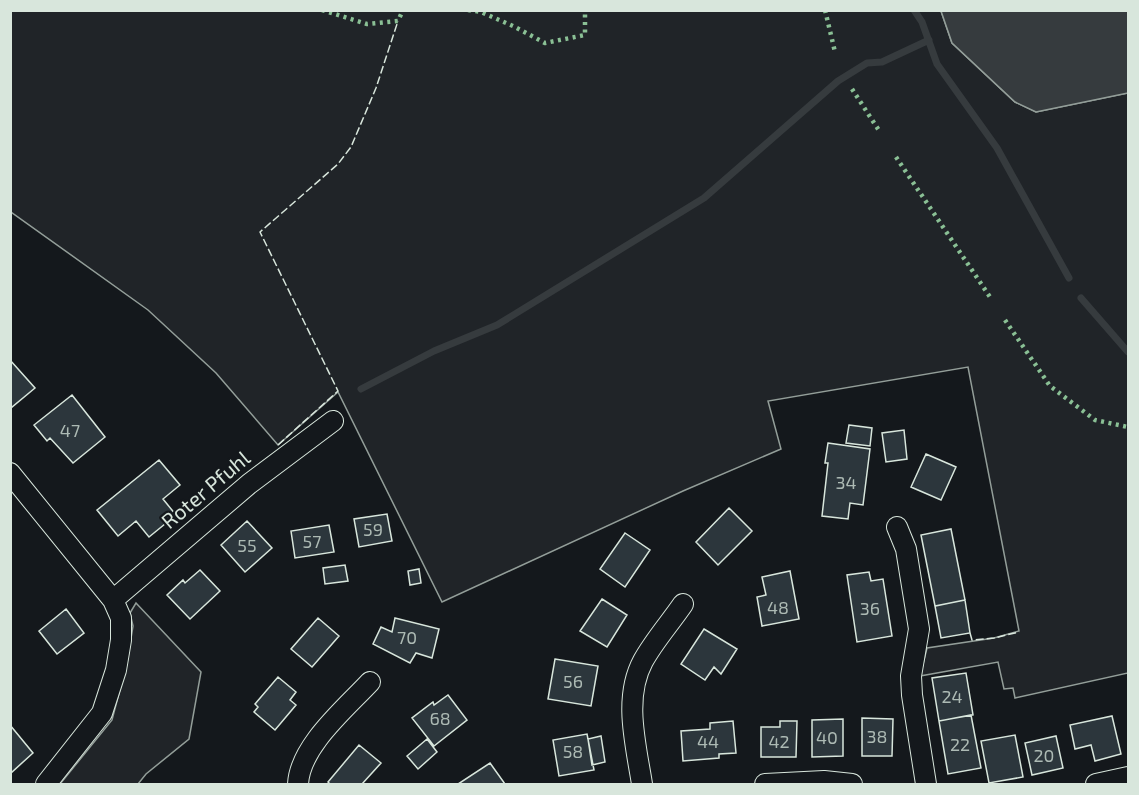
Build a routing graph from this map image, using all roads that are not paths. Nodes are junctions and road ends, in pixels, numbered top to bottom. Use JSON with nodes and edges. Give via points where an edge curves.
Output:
{"nodes":[{"id":1,"x":333,"y":421,"type":"dead end"},
{"id":2,"x":10,"y":472,"type":"edge"},
{"id":3,"x":897,"y":527,"type":"dead end"},
{"id":4,"x":113,"y":600,"type":"junction"},
{"id":5,"x":683,"y":604,"type":"dead end"},
{"id":6,"x":370,"y":682,"type":"dead end"},
{"id":7,"x":1128,"y":777,"type":"edge"},
{"id":8,"x":46,"y":784,"type":"edge"},
{"id":9,"x":298,"y":784,"type":"edge"},
{"id":10,"x":642,"y":784,"type":"edge"},
{"id":11,"x":765,"y":784,"type":"edge"},
{"id":12,"x":852,"y":784,"type":"edge"},
{"id":13,"x":926,"y":784,"type":"edge"},
{"id":14,"x":1096,"y":784,"type":"edge"}],
"edges":[{"from":1,"to":4,"type":"street","name":"Roter Pfuhl","via":[[249,484]]},
{"from":2,"to":4,"type":"street"},
{"from":3,"to":13,"type":"street","via":[[906,549],[919,629],[911,676]]},
{"from":4,"to":8,"type":"street","via":[[121,618],[121,640],[102,713]]},
{"from":5,"to":10,"type":"street","via":[[642,663],[633,689],[633,721]]},
{"from":6,"to":9,"type":"street","via":[[314,743],[305,756]]},
{"from":7,"to":14,"type":"street"},
{"from":11,"to":12,"type":"street"}]}
